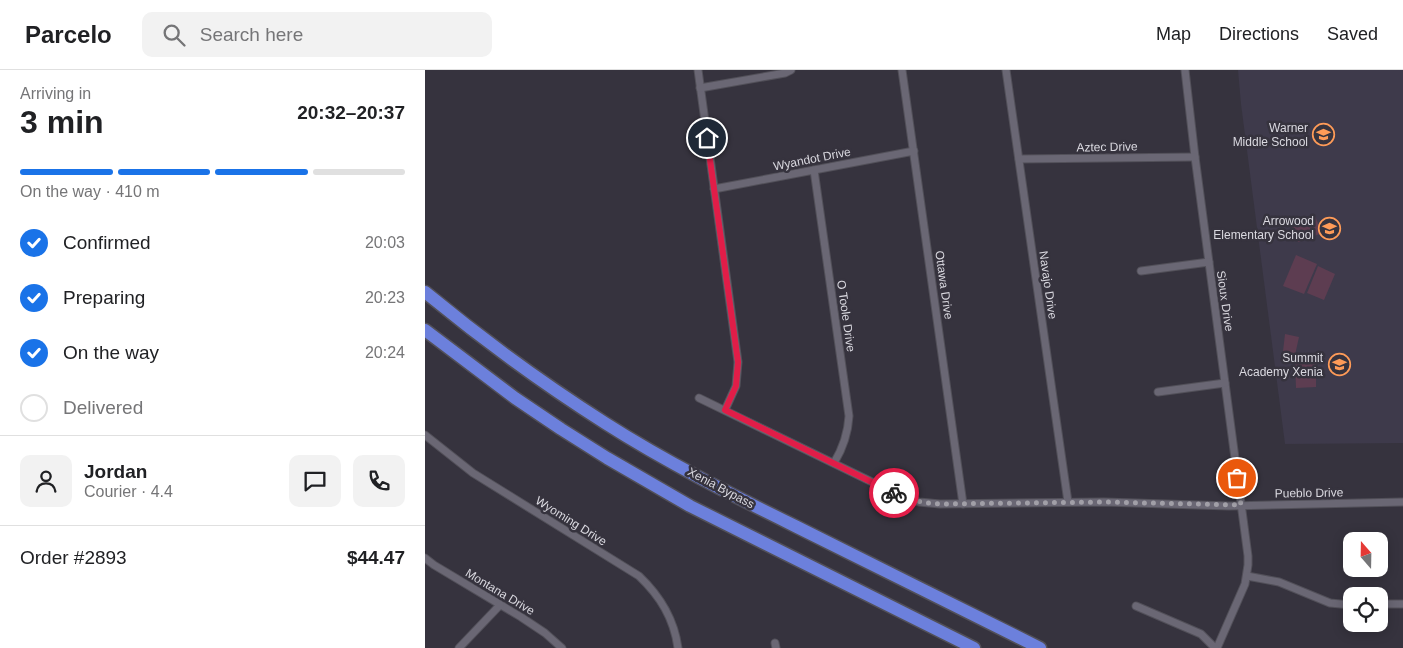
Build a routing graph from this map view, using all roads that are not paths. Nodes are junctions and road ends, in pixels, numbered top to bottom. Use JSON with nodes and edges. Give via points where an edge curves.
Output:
{"nodes":[{"id":1,"x":698,"y":70,"type":"edge"},
{"id":2,"x":791,"y":70,"type":"edge"},
{"id":3,"x":902,"y":70,"type":"edge"},
{"id":4,"x":1006,"y":70,"type":"edge"},
{"id":5,"x":1185,"y":70,"type":"edge"},
{"id":6,"x":700,"y":88,"type":"junction"},
{"id":7,"x":914,"y":151,"type":"junction"},
{"id":8,"x":1195,"y":157,"type":"junction"},
{"id":9,"x":1019,"y":159,"type":"junction"},
{"id":10,"x":814,"y":170,"type":"junction"},
{"id":11,"x":714,"y":189,"type":"junction"},
{"id":12,"x":1209,"y":262,"type":"junction"},
{"id":13,"x":1141,"y":271,"type":"dead end"},
{"id":14,"x":425,"y":292,"type":"edge"},
{"id":15,"x":425,"y":330,"type":"edge"},
{"id":16,"x":1225,"y":383,"type":"junction"},
{"id":17,"x":1158,"y":392,"type":"dead end"},
{"id":18,"x":699,"y":398,"type":"dead end"},
{"id":19,"x":725,"y":410,"type":"junction"},
{"id":20,"x":425,"y":435,"type":"edge"},
{"id":21,"x":834,"y":463,"type":"junction"},
{"id":22,"x":1068,"y":502,"type":"junction"},
{"id":23,"x":1403,"y":502,"type":"edge"},
{"id":24,"x":963,"y":504,"type":"junction"},
{"id":25,"x":1241,"y":505,"type":"junction"},
{"id":26,"x":425,"y":558,"type":"edge"},
{"id":27,"x":1247,"y":576,"type":"junction"},
{"id":28,"x":1343,"y":604,"type":"edge"},
{"id":29,"x":1388,"y":604,"type":"edge"},
{"id":30,"x":1403,"y":604,"type":"edge"},
{"id":31,"x":500,"y":605,"type":"junction"},
{"id":32,"x":1137,"y":606,"type":"dead end"},
{"id":33,"x":993,"y":624,"type":"junction"},
{"id":34,"x":459,"y":648,"type":"edge"},
{"id":35,"x":562,"y":648,"type":"edge"},
{"id":36,"x":679,"y":648,"type":"edge"},
{"id":37,"x":974,"y":648,"type":"edge"},
{"id":38,"x":1040,"y":648,"type":"edge"},
{"id":39,"x":1045,"y":648,"type":"edge"},
{"id":40,"x":1216,"y":648,"type":"edge"}],
"edges":[{"from":1,"to":6,"type":"street"},
{"from":2,"to":6,"type":"street"},
{"from":3,"to":7,"type":"street","name":"Ottawa Drive"},
{"from":4,"to":9,"type":"street","name":"Navajo Drive"},
{"from":5,"to":8,"type":"street","name":"Sioux Drive"},
{"from":6,"to":11,"type":"street"},
{"from":7,"to":10,"type":"street","name":"Wyandot Drive"},
{"from":7,"to":24,"type":"street","name":"Ottawa Drive"},
{"from":8,"to":9,"type":"street","name":"Aztec Drive"},
{"from":8,"to":12,"type":"street","name":"Sioux Drive"},
{"from":9,"to":22,"type":"street","name":"Navajo Drive"},
{"from":10,"to":11,"type":"street","name":"Wyandot Drive"},
{"from":10,"to":21,"type":"street","name":"O Toole Drive","via":[[849,416],[842,450]]},
{"from":11,"to":19,"type":"street","via":[[738,362],[736,386]]},
{"from":12,"to":13,"type":"street"},
{"from":12,"to":16,"type":"street","name":"Sioux Drive"},
{"from":14,"to":33,"type":"highway","name":"Xenia Bypass","via":[[527,371],[631,439],[745,502]]},
{"from":15,"to":37,"type":"highway","via":[[515,398],[623,468],[691,506]]},
{"from":16,"to":17,"type":"street"},
{"from":16,"to":25,"type":"street","name":"Sioux Drive"},
{"from":18,"to":19,"type":"street","name":"Pueblo Drive"},
{"from":19,"to":21,"type":"street","name":"Pueblo Drive"},
{"from":20,"to":36,"type":"street","name":"Wyoming Drive","via":[[473,473],[639,576],[665,607]]},
{"from":21,"to":24,"type":"street","name":"Pueblo Drive","via":[[903,497],[931,504]]},
{"from":22,"to":24,"type":"street","name":"Pueblo Drive"},
{"from":22,"to":25,"type":"street","name":"Pueblo Drive"},
{"from":23,"to":25,"type":"street","name":"Pueblo Drive"},
{"from":25,"to":27,"type":"street","name":"Sioux Drive","via":[[1248,556]]},
{"from":26,"to":31,"type":"street","name":"Montana Drive"},
{"from":27,"to":28,"type":"street","via":[[1279,582],[1330,603]]},
{"from":27,"to":40,"type":"street","name":"Sioux Drive"},
{"from":29,"to":30,"type":"street"},
{"from":31,"to":34,"type":"street"},
{"from":31,"to":35,"type":"street","name":"Montana Drive","via":[[545,633]]},
{"from":32,"to":40,"type":"street","via":[[1201,634]]},
{"from":33,"to":38,"type":"highway","name":"Xenia Bypass"},
{"from":33,"to":39,"type":"highway"}]}
